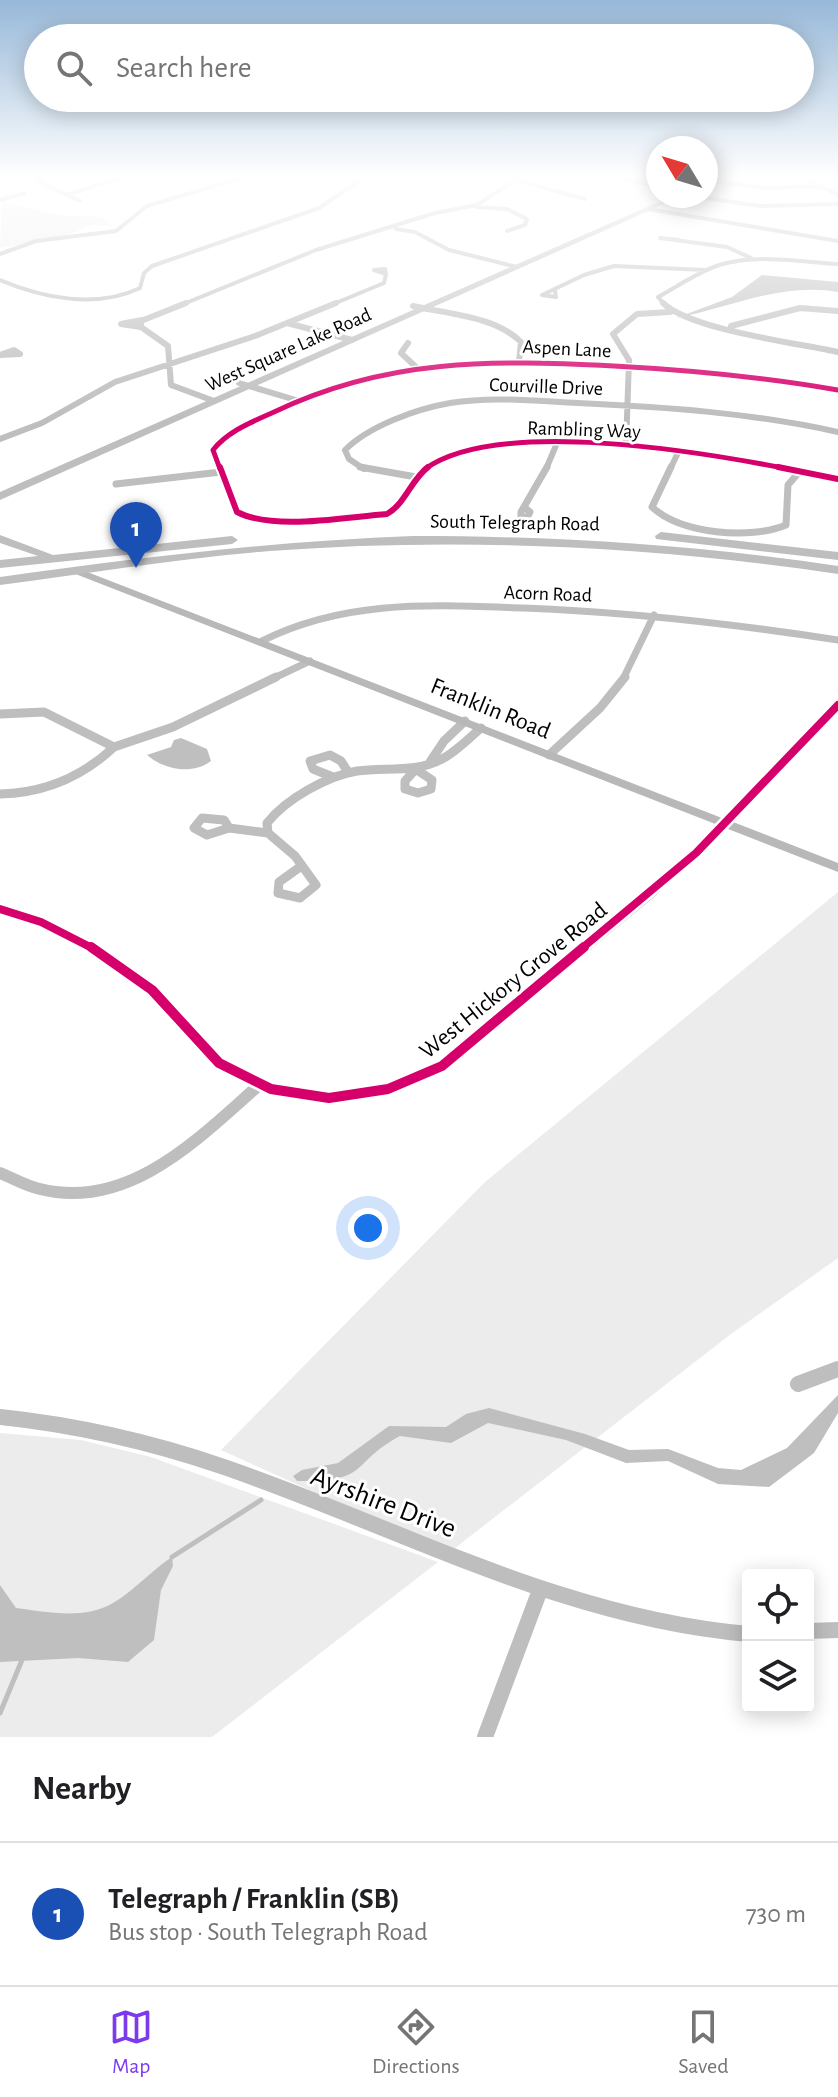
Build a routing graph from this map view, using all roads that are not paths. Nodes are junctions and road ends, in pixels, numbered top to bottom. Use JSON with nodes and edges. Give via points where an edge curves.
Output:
{"nodes":[{"id":1,"x":183,"y":256,"type":"edge"},
{"id":2,"x":299,"y":256,"type":"edge"},
{"id":3,"x":473,"y":256,"type":"edge"},
{"id":4,"x":534,"y":256,"type":"edge"},
{"id":5,"x":536,"y":256,"type":"edge"},
{"id":6,"x":747,"y":256,"type":"edge"},
{"id":7,"x":751,"y":258,"type":"junction"},
{"id":8,"x":838,"y":264,"type":"edge"},
{"id":9,"x":512,"y":266,"type":"junction"},
{"id":10,"x":709,"y":269,"type":"junction"},
{"id":11,"x":685,"y":271,"type":"junction"},
{"id":12,"x":386,"y":274,"type":"dead end"},
{"id":13,"x":696,"y":278,"type":"junction"},
{"id":14,"x":0,"y":280,"type":"edge"},
{"id":15,"x":555,"y":291,"type":"dead end"},
{"id":16,"x":658,"y":297,"type":"junction"},
{"id":17,"x":420,"y":307,"type":"junction"},
{"id":18,"x":838,"y":311,"type":"edge"},
{"id":19,"x":637,"y":314,"type":"junction"},
{"id":20,"x":681,"y":314,"type":"junction"},
{"id":21,"x":287,"y":323,"type":"junction"},
{"id":22,"x":751,"y":323,"type":"junction"},
{"id":23,"x":717,"y":325,"type":"junction"},
{"id":24,"x":759,"y":335,"type":"junction"},
{"id":25,"x":347,"y":339,"type":"junction"},
{"id":26,"x":408,"y":343,"type":"dead end"},
{"id":27,"x":838,"y":352,"type":"edge"},
{"id":28,"x":172,"y":360,"type":"junction"},
{"id":29,"x":519,"y":362,"type":"junction"},
{"id":30,"x":416,"y":367,"type":"junction"},
{"id":31,"x":630,"y":367,"type":"junction"},
{"id":32,"x":242,"y":385,"type":"junction"},
{"id":33,"x":838,"y":390,"type":"edge"},
{"id":34,"x":209,"y":400,"type":"junction"},
{"id":35,"x":299,"y":401,"type":"junction"},
{"id":36,"x":628,"y":404,"type":"junction"},
{"id":37,"x":838,"y":432,"type":"edge"},
{"id":38,"x":0,"y":439,"type":"edge"},
{"id":39,"x":557,"y":443,"type":"junction"},
{"id":40,"x":626,"y":446,"type":"junction"},
{"id":41,"x":679,"y":451,"type":"junction"},
{"id":42,"x":800,"y":471,"type":"junction"},
{"id":43,"x":221,"y":472,"type":"junction"},
{"id":44,"x":416,"y":477,"type":"junction"},
{"id":45,"x":838,"y":479,"type":"edge"},
{"id":46,"x":116,"y":484,"type":"dead end"},
{"id":47,"x":0,"y":487,"type":"edge"},
{"id":48,"x":0,"y":496,"type":"edge"},
{"id":49,"x":525,"y":508,"type":"dead end"},
{"id":50,"x":0,"y":539,"type":"edge"},
{"id":51,"x":726,"y":541,"type":"junction"},
{"id":52,"x":781,"y":548,"type":"junction"},
{"id":53,"x":714,"y":553,"type":"junction"},
{"id":54,"x":838,"y":556,"type":"edge"},
{"id":55,"x":54,"y":557,"type":"junction"},
{"id":56,"x":772,"y":560,"type":"junction"},
{"id":57,"x":0,"y":564,"type":"edge"},
{"id":58,"x":118,"y":565,"type":"junction"},
{"id":59,"x":838,"y":570,"type":"edge"},
{"id":60,"x":77,"y":571,"type":"junction"},
{"id":61,"x":39,"y":576,"type":"junction"},
{"id":62,"x":0,"y":581,"type":"edge"},
{"id":63,"x":127,"y":588,"type":"junction"},
{"id":64,"x":654,"y":615,"type":"junction"},
{"id":65,"x":838,"y":640,"type":"edge"},
{"id":66,"x":262,"y":641,"type":"junction"},
{"id":67,"x":310,"y":661,"type":"junction"},
{"id":68,"x":838,"y":705,"type":"edge"},
{"id":69,"x":0,"y":714,"type":"edge"},
{"id":70,"x":465,"y":721,"type":"junction"},
{"id":71,"x":481,"y":728,"type":"junction"},
{"id":72,"x":114,"y":747,"type":"junction"},
{"id":73,"x":549,"y":755,"type":"junction"},
{"id":74,"x":430,"y":762,"type":"junction"},
{"id":75,"x":348,"y":772,"type":"junction"},
{"id":76,"x":333,"y":777,"type":"junction"},
{"id":77,"x":0,"y":794,"type":"edge"},
{"id":78,"x":724,"y":824,"type":"junction"},
{"id":79,"x":229,"y":828,"type":"dead end"},
{"id":80,"x":268,"y":833,"type":"junction"},
{"id":81,"x":300,"y":867,"type":"dead end"},
{"id":82,"x":838,"y":868,"type":"edge"},
{"id":83,"x":0,"y":909,"type":"edge"},
{"id":84,"x":258,"y":1086,"type":"junction"},
{"id":85,"x":0,"y":1173,"type":"edge"},
{"id":86,"x":838,"y":1369,"type":"edge"},
{"id":87,"x":798,"y":1384,"type":"dead end"},
{"id":88,"x":0,"y":1417,"type":"edge"},
{"id":89,"x":540,"y":1590,"type":"junction"},
{"id":90,"x":838,"y":1630,"type":"edge"},
{"id":91,"x":814,"y":1631,"type":"edge"},
{"id":92,"x":742,"y":1633,"type":"edge"},
{"id":93,"x":485,"y":1737,"type":"edge"}],
"edges":[{"from":1,"to":14,"type":"street","via":[[149,268],[141,287],[130,294],[99,299],[59,297]]},
{"from":2,"to":28,"type":"street","via":[[141,323],[165,342]]},
{"from":3,"to":9,"type":"street"},
{"from":4,"to":9,"type":"highway","name":"West Square Lake Road"},
{"from":5,"to":9,"type":"highway","name":"West Square Lake Road"},
{"from":6,"to":7,"type":"street"},
{"from":7,"to":8,"type":"street"},
{"from":7,"to":10,"type":"street"},
{"from":9,"to":17,"type":"highway","name":"West Square Lake Road"},
{"from":10,"to":11,"type":"street"},
{"from":10,"to":13,"type":"street"},
{"from":11,"to":13,"type":"street"},
{"from":11,"to":15,"type":"street","via":[[614,266]]},
{"from":12,"to":21,"type":"street","via":[[384,283]]},
{"from":13,"to":16,"type":"street"},
{"from":16,"to":19,"type":"street"},
{"from":16,"to":20,"type":"street","via":[[663,306]]},
{"from":17,"to":25,"type":"highway","name":"West Square Lake Road"},
{"from":17,"to":29,"type":"street","via":[[511,332],[522,345]]},
{"from":18,"to":22,"type":"street","via":[[800,308]]},
{"from":19,"to":20,"type":"street"},
{"from":19,"to":31,"type":"street","via":[[613,334],[628,354]]},
{"from":20,"to":23,"type":"street"},
{"from":21,"to":25,"type":"street"},
{"from":21,"to":28,"type":"street"},
{"from":22,"to":23,"type":"street"},
{"from":22,"to":24,"type":"street"},
{"from":23,"to":24,"type":"street"},
{"from":24,"to":27,"type":"street"},
{"from":25,"to":32,"type":"highway","name":"West Square Lake Road"},
{"from":26,"to":30,"type":"street","via":[[401,353]]},
{"from":28,"to":34,"type":"street","via":[[171,385]]},
{"from":28,"to":38,"type":"street","via":[[103,387],[42,423]]},
{"from":29,"to":30,"type":"street","name":"Aspen Lane"},
{"from":29,"to":31,"type":"street","name":"Aspen Lane"},
{"from":30,"to":35,"type":"street","name":"Aspen Lane","via":[[348,382]]},
{"from":31,"to":33,"type":"street","name":"Aspen Lane"},
{"from":31,"to":36,"type":"street"},
{"from":32,"to":34,"type":"highway","name":"West Square Lake Road"},
{"from":32,"to":35,"type":"street"},
{"from":34,"to":47,"type":"highway","name":"West Square Lake Road"},
{"from":34,"to":48,"type":"highway","name":"West Square Lake Road"},
{"from":35,"to":43,"type":"street","name":"Rambling Way","via":[[218,441],[213,450]]},
{"from":36,"to":37,"type":"street","name":"Courville Drive"},
{"from":36,"to":40,"type":"street"},
{"from":36,"to":44,"type":"street","name":"Courville Drive","via":[[507,399],[449,403],[399,418],[345,450],[357,466]]},
{"from":39,"to":40,"type":"street","name":"Rambling Way"},
{"from":39,"to":44,"type":"street","name":"Rambling Way","via":[[475,448],[438,460]]},
{"from":39,"to":49,"type":"street"},
{"from":40,"to":41,"type":"street","name":"Rambling Way"},
{"from":41,"to":42,"type":"street","name":"Rambling Way"},
{"from":41,"to":42,"type":"street","via":[[652,507],[663,518],[682,524],[778,530],[786,525],[788,485]]},
{"from":42,"to":45,"type":"street","name":"Rambling Way"},
{"from":43,"to":44,"type":"street","name":"Rambling Way","via":[[237,512],[271,521],[390,513]]},
{"from":43,"to":46,"type":"street"},
{"from":50,"to":55,"type":"highway"},
{"from":51,"to":52,"type":"highway","name":"South Telegraph Road"},
{"from":51,"to":53,"type":"highway","via":[[725,550]]},
{"from":51,"to":55,"type":"highway","name":"South Telegraph Road","via":[[416,532],[176,543]]},
{"from":52,"to":54,"type":"highway","name":"South Telegraph Road"},
{"from":52,"to":56,"type":"highway","via":[[769,553]]},
{"from":53,"to":56,"type":"highway","name":"South Telegraph Road"},
{"from":53,"to":58,"type":"highway","name":"South Telegraph Road","via":[[580,543],[421,540],[267,548]]},
{"from":55,"to":57,"type":"highway","name":"South Telegraph Road"},
{"from":55,"to":61,"type":"highway","via":[[61,564]]},
{"from":56,"to":59,"type":"highway","name":"South Telegraph Road"},
{"from":58,"to":60,"type":"highway","name":"South Telegraph Road"},
{"from":58,"to":63,"type":"street","via":[[112,575]]},
{"from":60,"to":61,"type":"highway","name":"South Telegraph Road"},
{"from":60,"to":63,"type":"street","name":"Franklin Road"},
{"from":61,"to":62,"type":"highway","name":"South Telegraph Road"},
{"from":63,"to":66,"type":"street","name":"Franklin Road"},
{"from":64,"to":65,"type":"street","name":"Acorn Road"},
{"from":64,"to":66,"type":"street","name":"Acorn Road","via":[[371,608],[302,621]]},
{"from":64,"to":73,"type":"street","via":[[640,655],[622,684]]},
{"from":66,"to":67,"type":"street","name":"Franklin Road"},
{"from":67,"to":70,"type":"street","name":"Franklin Road"},
{"from":67,"to":72,"type":"street","via":[[173,727]]},
{"from":68,"to":78,"type":"street","name":"West Hickory Grove Road"},
{"from":69,"to":72,"type":"street","via":[[44,712]]},
{"from":70,"to":71,"type":"street","name":"Franklin Road"},
{"from":70,"to":74,"type":"street"},
{"from":71,"to":73,"type":"street","name":"Franklin Road"},
{"from":71,"to":74,"type":"street","via":[[451,754]]},
{"from":72,"to":77,"type":"street","via":[[51,786]]},
{"from":73,"to":78,"type":"street","name":"Franklin Road"},
{"from":74,"to":75,"type":"street","via":[[414,769]]},
{"from":75,"to":76,"type":"street"},
{"from":75,"to":76,"type":"street","via":[[330,755],[310,761],[313,769]]},
{"from":76,"to":80,"type":"street","via":[[275,813],[267,823]]},
{"from":78,"to":82,"type":"street","name":"Franklin Road"},
{"from":78,"to":84,"type":"street","name":"West Hickory Grove Road","via":[[652,893],[431,1073],[379,1092],[342,1097]]},
{"from":79,"to":80,"type":"street"},
{"from":80,"to":81,"type":"street","via":[[295,855]]},
{"from":83,"to":84,"type":"street","name":"West Hickory Grove Road","via":[[49,922],[93,950],[164,1001],[217,1061]]},
{"from":84,"to":85,"type":"street","via":[[184,1151],[130,1183],[66,1193]]},
{"from":86,"to":87,"type":"street"},
{"from":88,"to":89,"type":"street","name":"Ayrshire Drive","via":[[79,1427],[241,1474]]},
{"from":89,"to":92,"type":"street","name":"Ayrshire Drive","via":[[678,1628]]},
{"from":89,"to":93,"type":"street"},
{"from":90,"to":91,"type":"street"}]}
